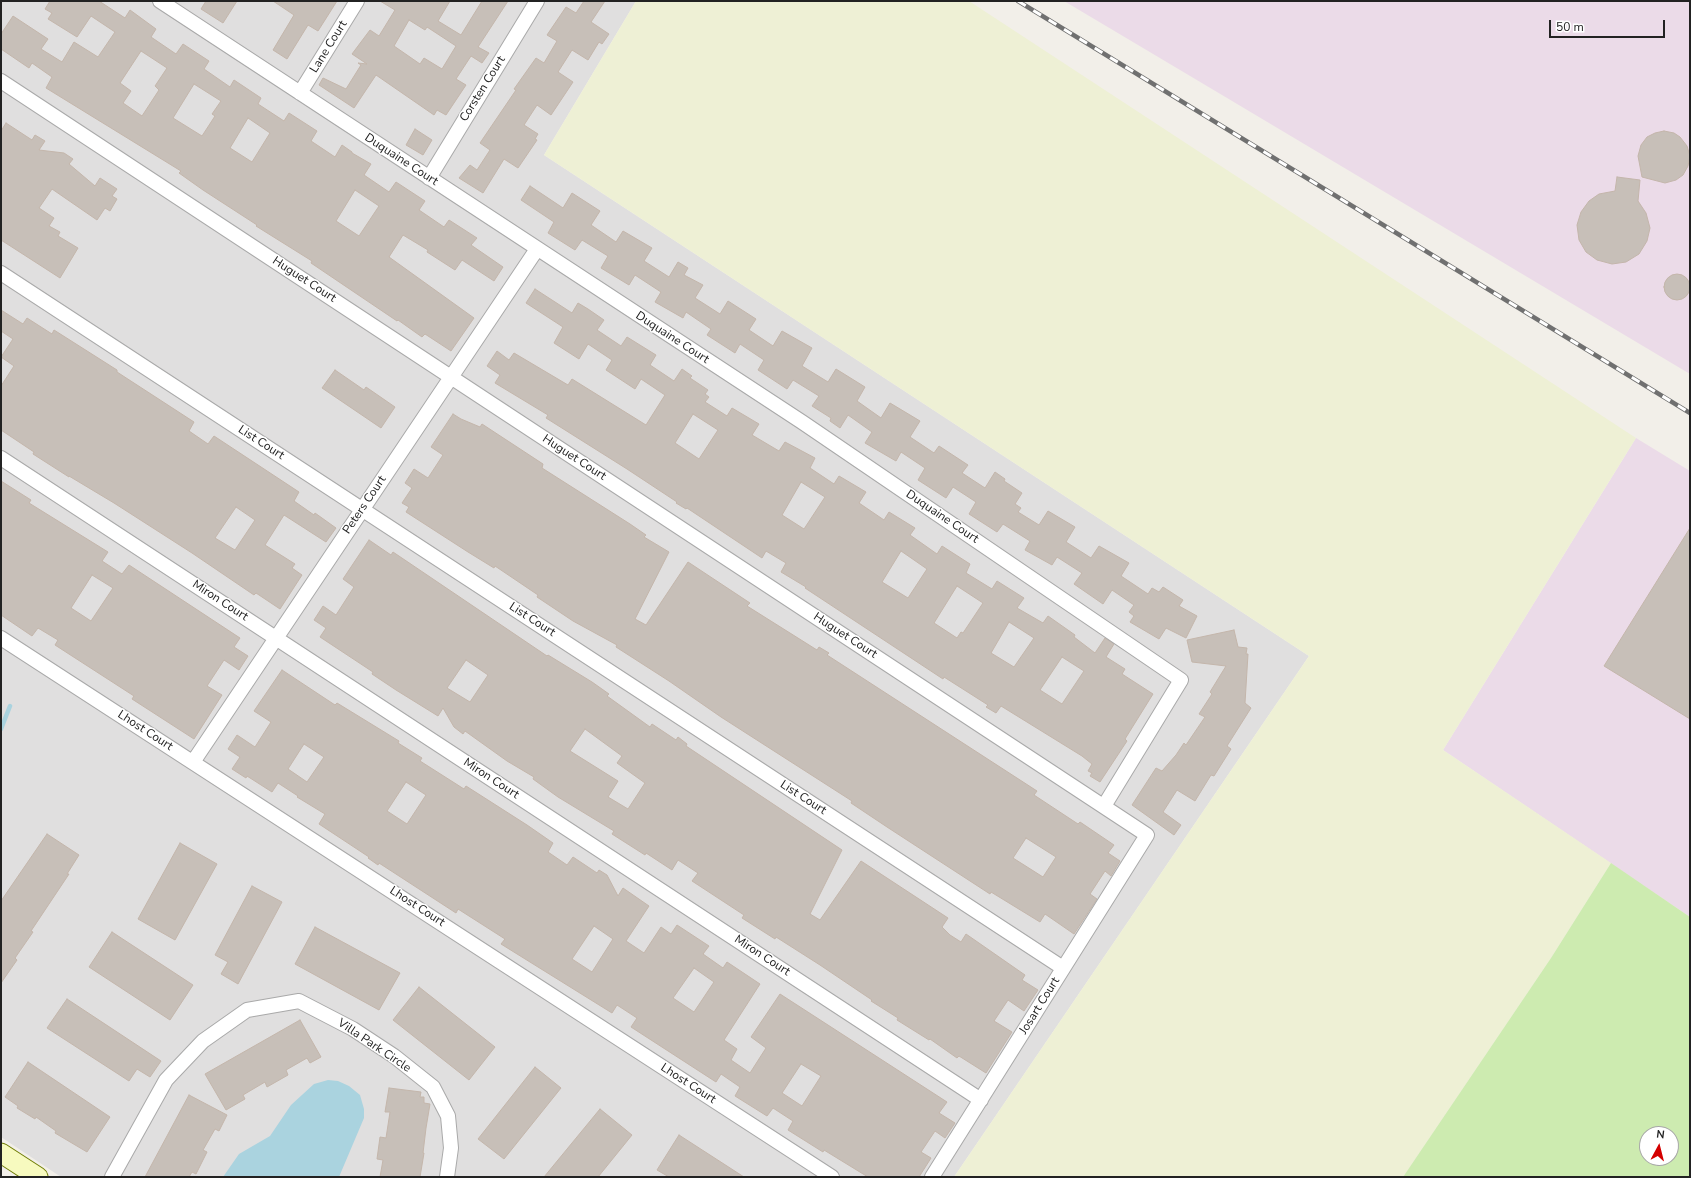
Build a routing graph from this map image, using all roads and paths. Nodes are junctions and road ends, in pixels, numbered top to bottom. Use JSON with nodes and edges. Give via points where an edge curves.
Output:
{"nodes":[{"id":1,"x":357,"y":1,"type":"edge"},
{"id":2,"x":537,"y":1,"type":"edge"},
{"id":3,"x":169,"y":3,"type":"edge"},
{"id":4,"x":2,"y":84,"type":"edge"},
{"id":5,"x":300,"y":93,"type":"junction"},
{"id":6,"x":429,"y":178,"type":"junction"},
{"id":7,"x":537,"y":249,"type":"junction"},
{"id":8,"x":1,"y":273,"type":"edge"},
{"id":9,"x":451,"y":377,"type":"junction"},
{"id":10,"x":1,"y":458,"type":"edge"},
{"id":11,"x":362,"y":509,"type":"junction"},
{"id":12,"x":1,"y":638,"type":"edge"},
{"id":13,"x":276,"y":638,"type":"junction"},
{"id":14,"x":193,"y":762,"type":"junction"},
{"id":15,"x":1104,"y":806,"type":"junction"},
{"id":16,"x":1147,"y":835,"type":"joint"},
{"id":17,"x":1064,"y":968,"type":"junction"},
{"id":18,"x":981,"y":1100,"type":"junction"},
{"id":19,"x":1,"y":1153,"type":"edge"},
{"id":20,"x":38,"y":1177,"type":"edge"},
{"id":21,"x":112,"y":1177,"type":"edge"},
{"id":22,"x":447,"y":1177,"type":"edge"},
{"id":23,"x":832,"y":1177,"type":"edge"},
{"id":24,"x":932,"y":1177,"type":"edge"}],
"edges":[{"from":1,"to":5,"type":"street","name":"Lane Court"},
{"from":2,"to":6,"type":"street","name":"Corsten Court"},
{"from":3,"to":5,"type":"street","name":"Duquaine Court"},
{"from":4,"to":9,"type":"street","name":"Huguet Court"},
{"from":5,"to":6,"type":"street","name":"Duquaine Court"},
{"from":6,"to":7,"type":"street","name":"Duquaine Court"},
{"from":7,"to":9,"type":"street","name":"Peters Court"},
{"from":7,"to":15,"type":"street","name":"Duquaine Court","via":[[815,431],[1181,680]]},
{"from":8,"to":11,"type":"street","name":"List Court"},
{"from":9,"to":11,"type":"street","name":"Peters Court"},
{"from":9,"to":15,"type":"street","name":"Huguet Court"},
{"from":10,"to":13,"type":"street","name":"Miron Court"},
{"from":11,"to":13,"type":"street","name":"Peters Court"},
{"from":11,"to":17,"type":"street","name":"List Court"},
{"from":12,"to":14,"type":"street","name":"Lhost Court"},
{"from":13,"to":14,"type":"street","name":"Peters Court"},
{"from":13,"to":18,"type":"street","name":"Miron Court"},
{"from":14,"to":23,"type":"street","name":"Lhost Court"},
{"from":15,"to":16,"type":"street","name":"Huguet Court"},
{"from":16,"to":17,"type":"street","name":"Josart Court"},
{"from":17,"to":18,"type":"street","name":"Josart Court"},
{"from":18,"to":24,"type":"street","name":"Josart Court"},
{"from":19,"to":20,"type":"street"},
{"from":21,"to":22,"type":"street","name":"Villa Park Circle","via":[[166,1080],[203,1040],[247,1010],[299,1001],[353,1029],[394,1056],[433,1087],[448,1116],[451,1148]]}]}
